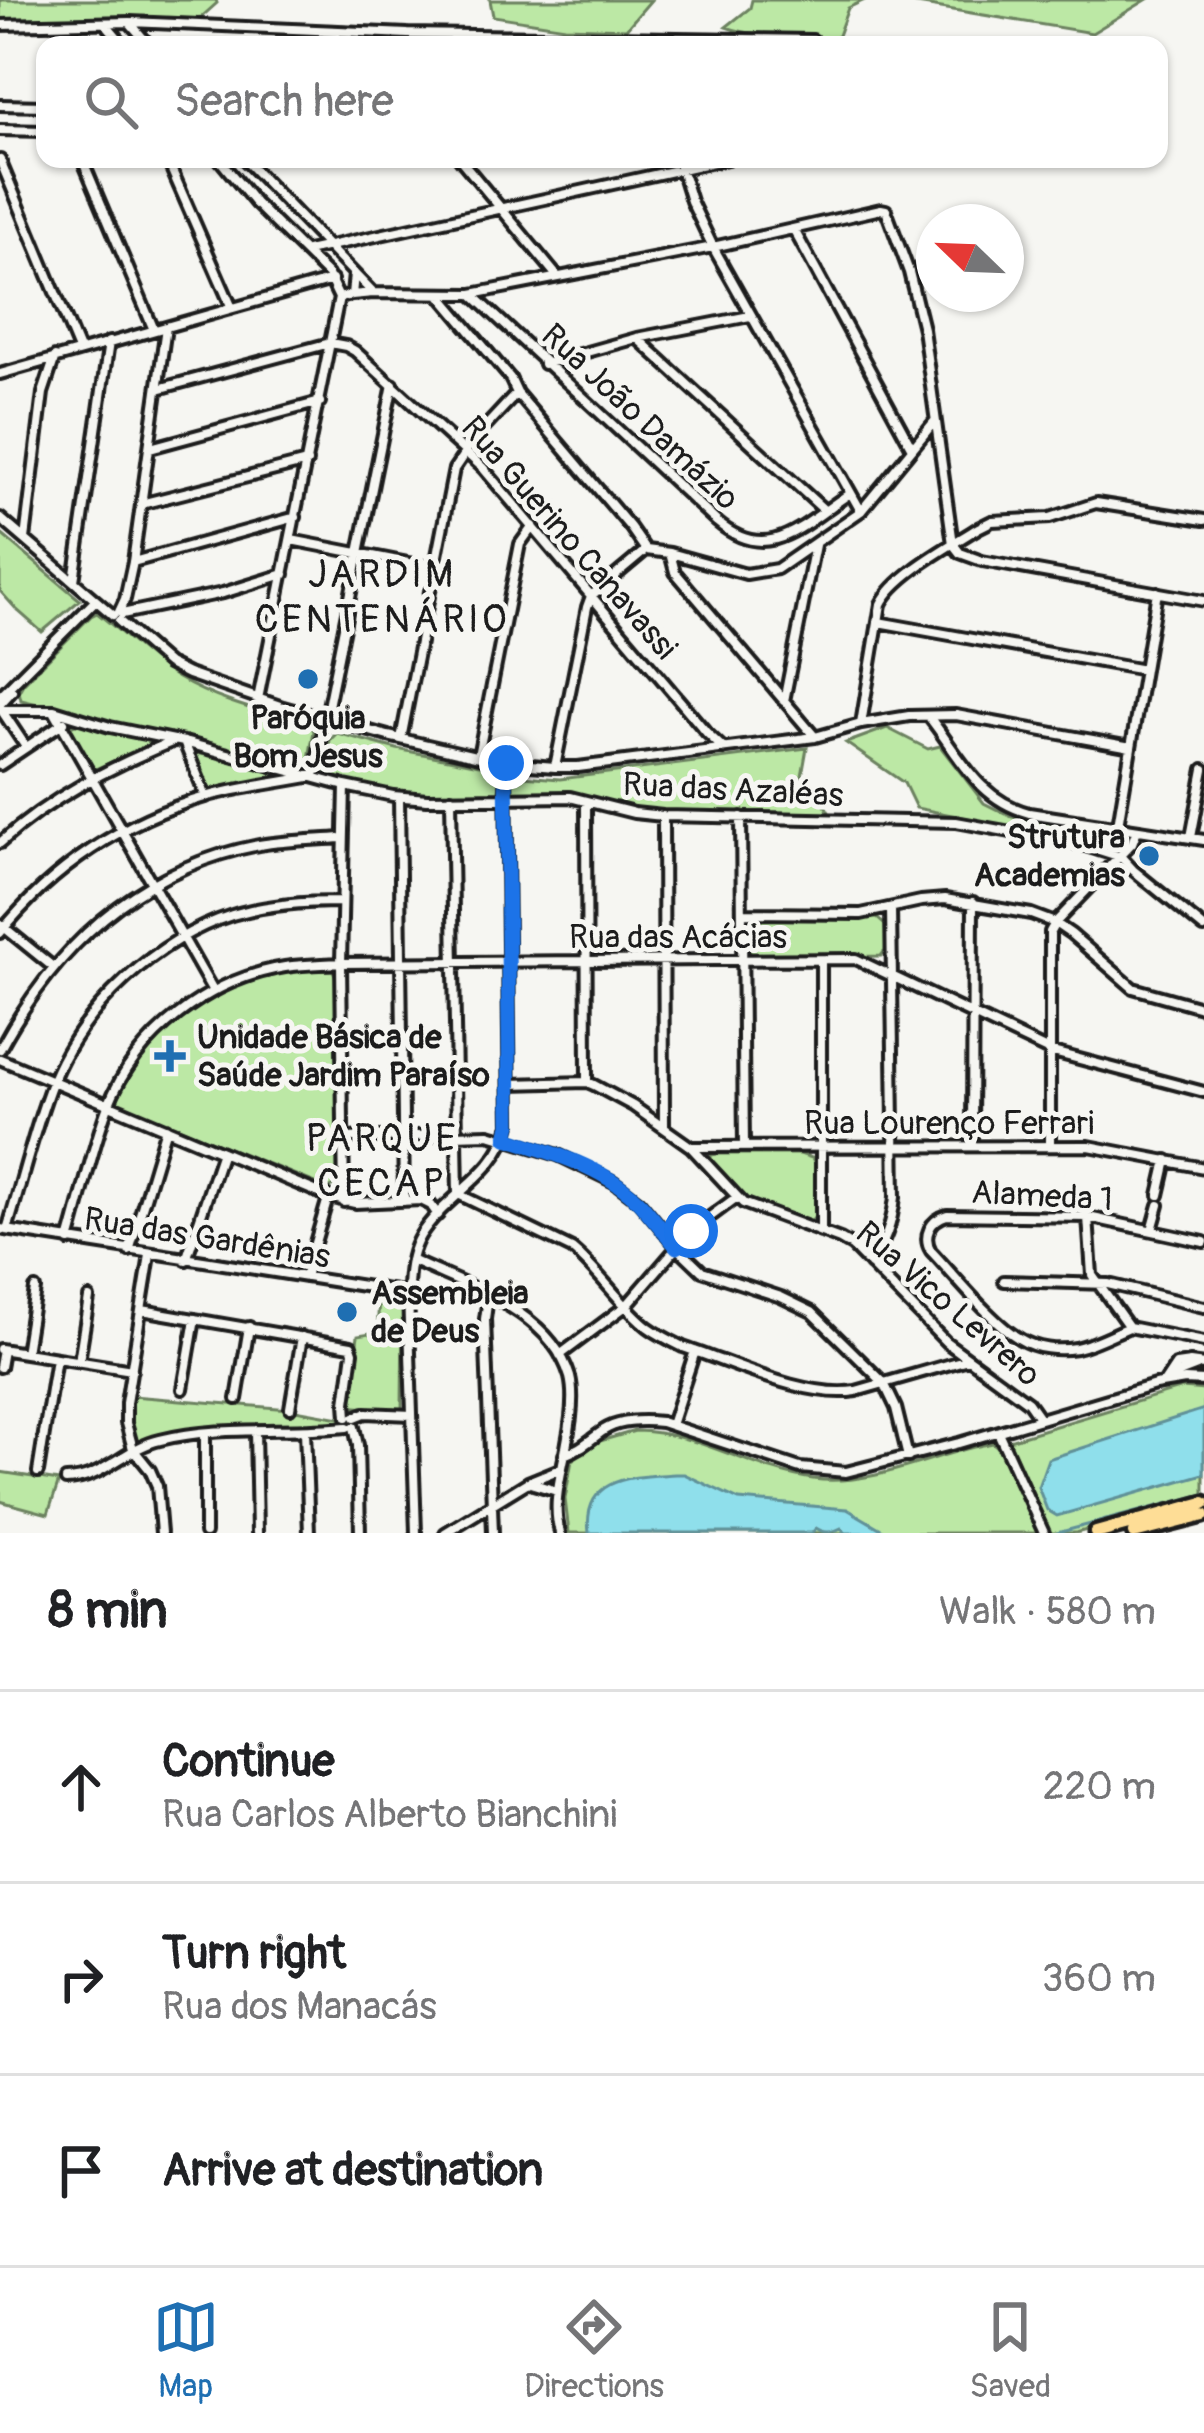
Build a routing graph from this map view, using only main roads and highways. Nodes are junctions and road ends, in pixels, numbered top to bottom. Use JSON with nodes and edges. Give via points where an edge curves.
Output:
{"nodes":[{"id":1,"x":1201,"y":1510,"type":"edge"},
{"id":2,"x":1158,"y":1530,"type":"edge"},
{"id":3,"x":1096,"y":1533,"type":"edge"},
{"id":4,"x":1134,"y":1533,"type":"edge"}],
"edges":[{"from":1,"to":2,"type":"main road"},
{"from":1,"to":3,"type":"main road"},
{"from":2,"to":4,"type":"main road"}]}
